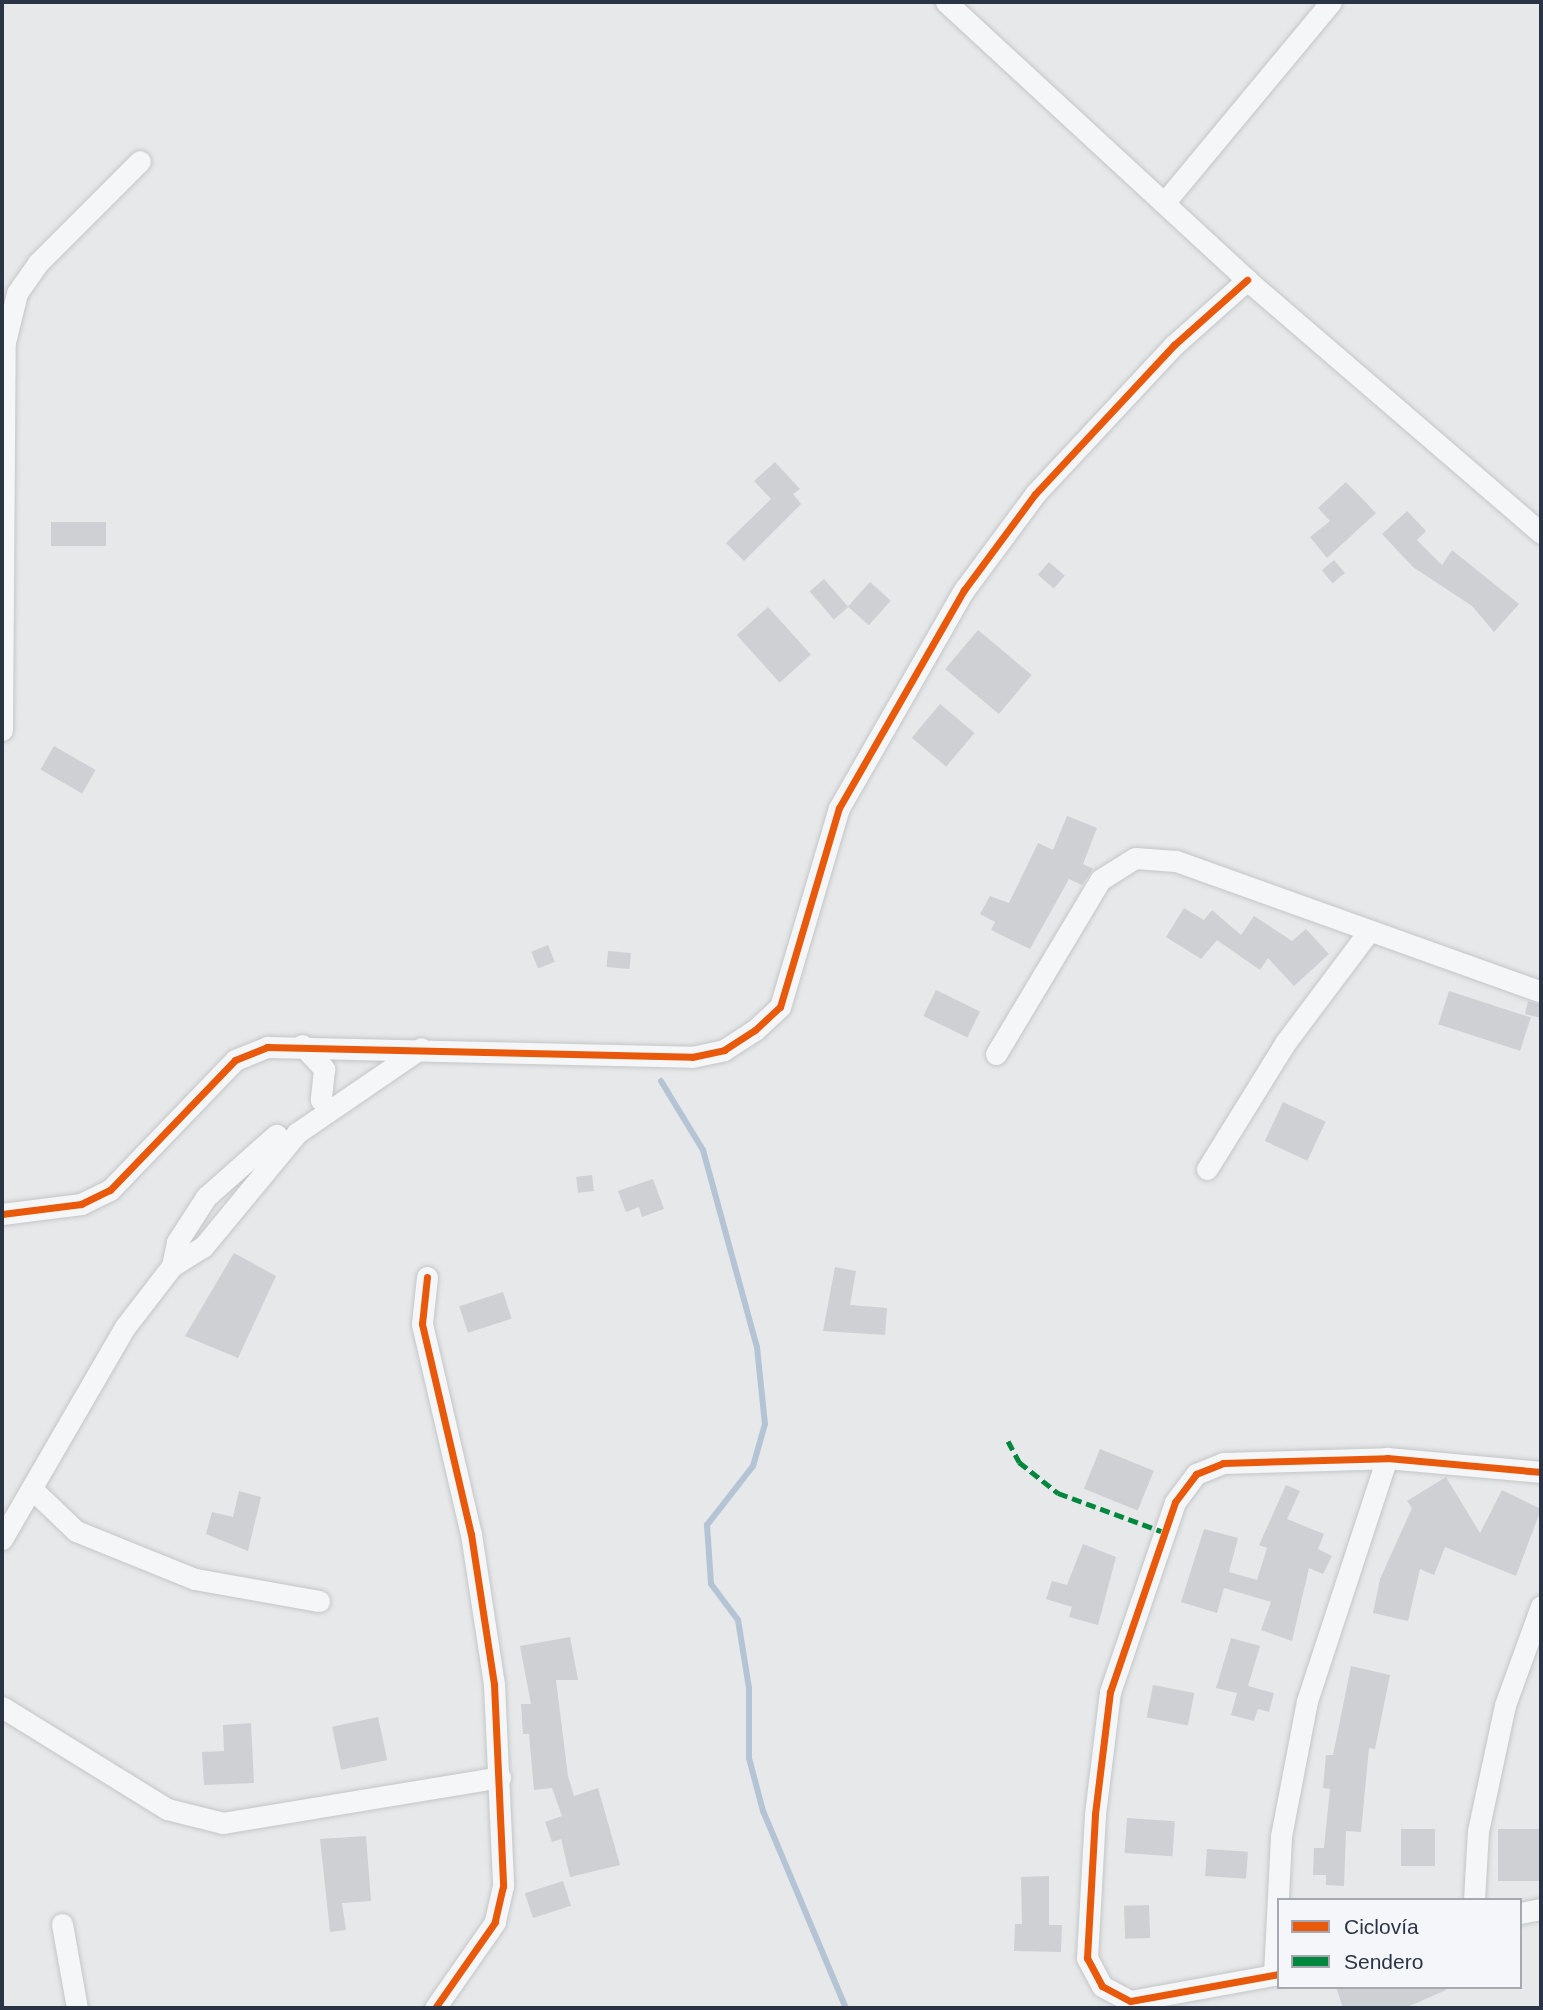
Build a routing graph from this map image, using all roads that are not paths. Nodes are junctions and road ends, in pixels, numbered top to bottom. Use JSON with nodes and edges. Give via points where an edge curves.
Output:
{"nodes":[{"id":1,"x":946,"y":2,"type":"edge"},
{"id":2,"x":1332,"y":2,"type":"edge"},
{"id":3,"x":140,"y":161,"type":"dead end"},
{"id":4,"x":1164,"y":203,"type":"junction"},
{"id":5,"x":1247,"y":280,"type":"junction"},
{"id":6,"x":1541,"y":533,"type":"edge"},
{"id":7,"x":4,"y":576,"type":"edge"},
{"id":8,"x":2,"y":730,"type":"edge"},
{"id":9,"x":1370,"y":930,"type":"junction"},
{"id":10,"x":1541,"y":992,"type":"edge"},
{"id":11,"x":302,"y":1045,"type":"junction"},
{"id":12,"x":382,"y":1046,"type":"junction"},
{"id":13,"x":421,"y":1048,"type":"junction"},
{"id":14,"x":996,"y":1054,"type":"dead end"},
{"id":15,"x":321,"y":1100,"type":"junction"},
{"id":16,"x":1207,"y":1168,"type":"dead end"},
{"id":17,"x":2,"y":1214,"type":"edge"},
{"id":18,"x":172,"y":1266,"type":"junction"},
{"id":19,"x":427,"y":1277,"type":"dead end"},
{"id":20,"x":1387,"y":1458,"type":"junction"},
{"id":21,"x":1541,"y":1472,"type":"edge"},
{"id":22,"x":32,"y":1489,"type":"junction"},
{"id":23,"x":2,"y":1539,"type":"edge"},
{"id":24,"x":319,"y":1601,"type":"dead end"},
{"id":25,"x":1541,"y":1606,"type":"edge"},
{"id":26,"x":2,"y":1707,"type":"edge"},
{"id":27,"x":500,"y":1777,"type":"junction"},
{"id":28,"x":1279,"y":1898,"type":"edge"},
{"id":29,"x":1474,"y":1898,"type":"edge"},
{"id":30,"x":1541,"y":1909,"type":"edge"},
{"id":31,"x":1522,"y":1913,"type":"edge"},
{"id":32,"x":62,"y":1924,"type":"dead end"},
{"id":33,"x":1277,"y":1947,"type":"edge"},
{"id":34,"x":1276,"y":1975,"type":"edge"},
{"id":35,"x":77,"y":2008,"type":"edge"},
{"id":36,"x":435,"y":2008,"type":"edge"}],
"edges":[{"from":1,"to":4,"type":"street"},
{"from":2,"to":4,"type":"street"},
{"from":3,"to":7,"type":"street","via":[[46,254],[17,293],[5,342]]},
{"from":4,"to":5,"type":"street"},
{"from":5,"to":6,"type":"street"},
{"from":5,"to":13,"type":"street","via":[[1174,345],[1035,494],[964,590],[839,808],[780,1007],[724,1050],[692,1057]]},
{"from":7,"to":8,"type":"street"},
{"from":9,"to":10,"type":"street"},
{"from":9,"to":14,"type":"street","via":[[1176,862],[1135,858],[1100,880]]},
{"from":9,"to":16,"type":"street","via":[[1285,1043]]},
{"from":11,"to":12,"type":"street"},
{"from":11,"to":15,"type":"street","via":[[324,1069]]},
{"from":11,"to":17,"type":"street","via":[[267,1047],[234,1060],[110,1190],[81,1204]]},
{"from":12,"to":13,"type":"street"},
{"from":12,"to":15,"type":"street","via":[[369,1072]]},
{"from":13,"to":18,"type":"street","via":[[297,1133],[203,1248]]},
{"from":15,"to":18,"type":"street","via":[[221,1178],[177,1242]]},
{"from":18,"to":22,"type":"street","via":[[125,1327]]},
{"from":19,"to":27,"type":"street","via":[[422,1324],[471,1534],[495,1684]]},
{"from":20,"to":21,"type":"street"},
{"from":20,"to":28,"type":"street","via":[[1307,1701],[1281,1836]]},
{"from":20,"to":34,"type":"street","via":[[1223,1463],[1196,1474],[1161,1531],[1110,1692],[1094,1814],[1087,1942],[1093,1973],[1130,2001]]},
{"from":22,"to":23,"type":"street"},
{"from":22,"to":24,"type":"street","via":[[76,1531],[195,1579]]},
{"from":25,"to":29,"type":"street","via":[[1505,1705],[1478,1831]]},
{"from":26,"to":27,"type":"street","via":[[167,1809],[223,1823]]},
{"from":27,"to":36,"type":"street","via":[[503,1886],[495,1922]]},
{"from":30,"to":31,"type":"street"},
{"from":32,"to":35,"type":"street"},
{"from":33,"to":34,"type":"street"}]}
